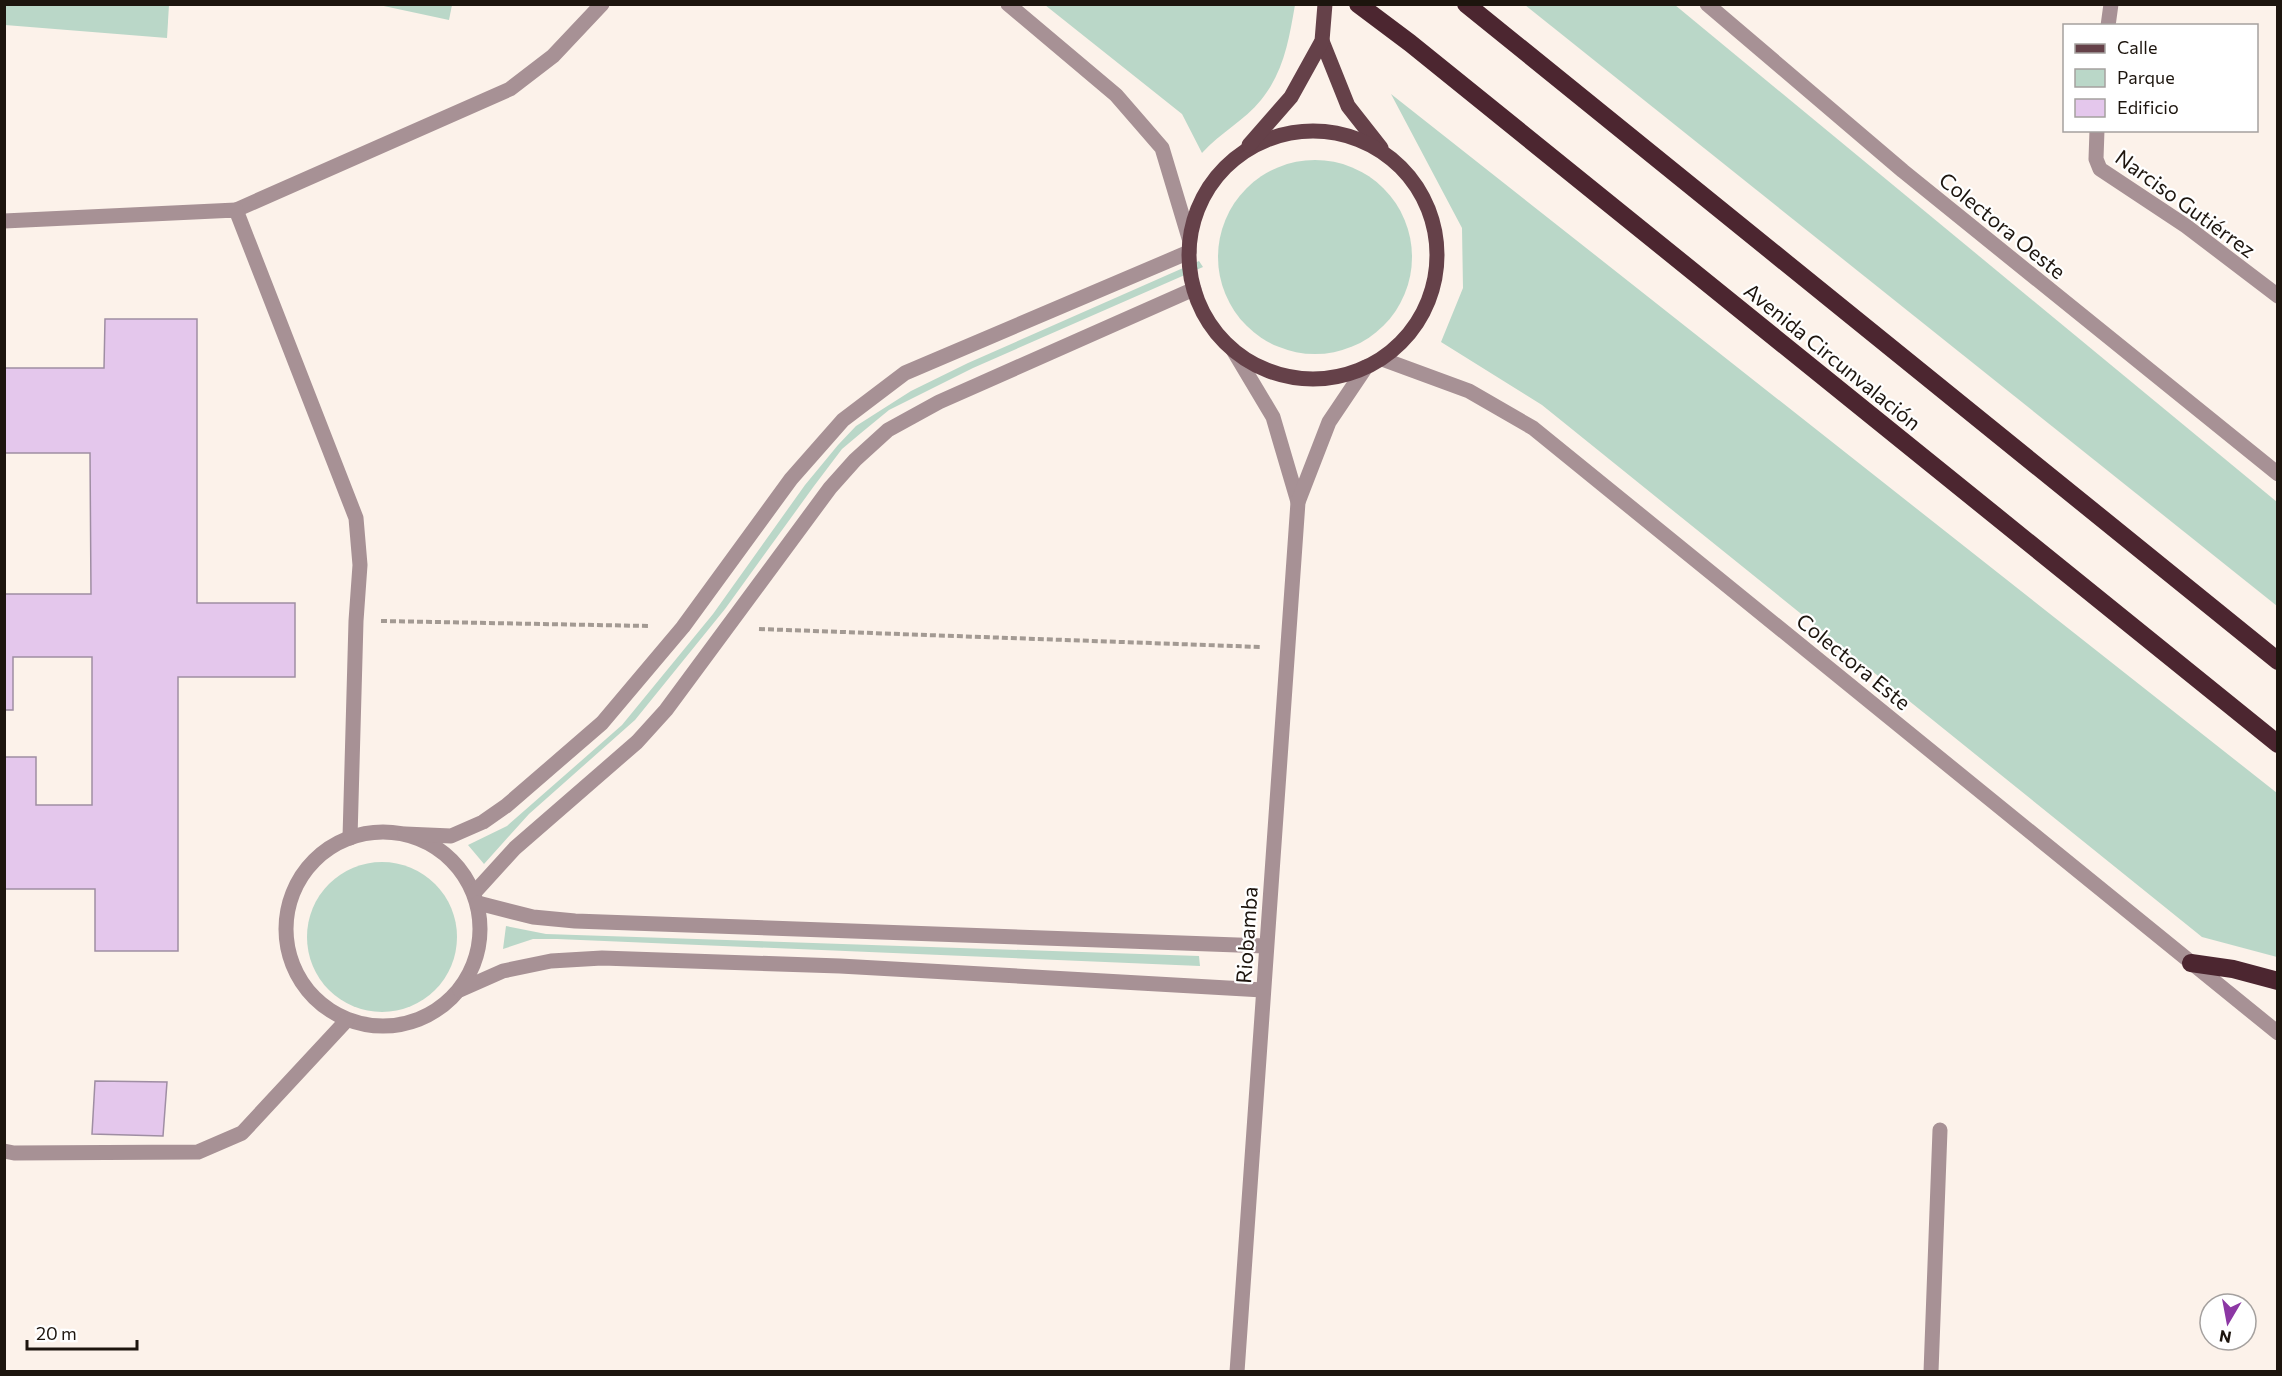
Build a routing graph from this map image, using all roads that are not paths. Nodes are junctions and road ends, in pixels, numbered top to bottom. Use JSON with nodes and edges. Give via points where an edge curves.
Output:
{"nodes":[{"id":1,"x":602,"y":4,"type":"edge"},
{"id":2,"x":1008,"y":4,"type":"edge"},
{"id":3,"x":1325,"y":4,"type":"edge"},
{"id":4,"x":1358,"y":4,"type":"edge"},
{"id":5,"x":1466,"y":4,"type":"edge"},
{"id":6,"x":1707,"y":4,"type":"edge"},
{"id":7,"x":2111,"y":4,"type":"edge"},
{"id":8,"x":2108,"y":24,"type":"edge"},
{"id":9,"x":1322,"y":41,"type":"junction"},
{"id":10,"x":2097,"y":132,"type":"edge"},
{"id":11,"x":1243,"y":152,"type":"junction"},
{"id":12,"x":1386,"y":156,"type":"junction"},
{"id":13,"x":236,"y":210,"type":"junction"},
{"id":14,"x":4,"y":221,"type":"edge"},
{"id":15,"x":1189,"y":245,"type":"junction"},
{"id":16,"x":1194,"y":289,"type":"junction"},
{"id":17,"x":2277,"y":296,"type":"edge"},
{"id":18,"x":1233,"y":350,"type":"junction"},
{"id":19,"x":1382,"y":359,"type":"junction"},
{"id":20,"x":1366,"y":367,"type":"junction"},
{"id":21,"x":2277,"y":474,"type":"edge"},
{"id":22,"x":1298,"y":502,"type":"junction"},
{"id":23,"x":2277,"y":661,"type":"edge"},
{"id":24,"x":2277,"y":744,"type":"edge"},
{"id":25,"x":405,"y":834,"type":"junction"},
{"id":26,"x":351,"y":838,"type":"junction"},
{"id":27,"x":476,"y":898,"type":"junction"},
{"id":28,"x":1265,"y":946,"type":"junction"},
{"id":29,"x":2191,"y":963,"type":"junction"},
{"id":30,"x":2277,"y":981,"type":"edge"},
{"id":31,"x":460,"y":990,"type":"junction"},
{"id":32,"x":1263,"y":990,"type":"junction"},
{"id":33,"x":347,"y":1020,"type":"junction"},
{"id":34,"x":2277,"y":1033,"type":"edge"},
{"id":35,"x":1940,"y":1130,"type":"dead end"},
{"id":36,"x":4,"y":1151,"type":"edge"},
{"id":37,"x":1237,"y":1371,"type":"edge"},
{"id":38,"x":1932,"y":1371,"type":"edge"}],
"edges":[{"from":1,"to":13,"type":"street","via":[[553,56],[510,89]]},
{"from":2,"to":15,"type":"street","via":[[1116,95],[1162,148]]},
{"from":3,"to":9,"type":"main road"},
{"from":4,"to":24,"type":"highway","name":"Avenida Circunvalación"},
{"from":5,"to":23,"type":"highway","name":"Avenida Circunvalación"},
{"from":6,"to":21,"type":"street","name":"Colectora Oeste","via":[[1903,171]]},
{"from":7,"to":8,"type":"street"},
{"from":9,"to":11,"type":"main road","via":[[1291,97]]},
{"from":9,"to":12,"type":"main road","via":[[1348,106]]},
{"from":10,"to":17,"type":"street","name":"Narciso Gutiérrez","via":[[2096,159],[2100,169],[2186,226]]},
{"from":11,"to":12,"type":"main road","via":[[1281,134],[1310,130],[1368,143]]},
{"from":11,"to":15,"type":"main road","via":[[1217,175],[1198,205]]},
{"from":12,"to":19,"type":"main road","via":[[1414,181],[1429,208],[1437,238],[1437,270],[1428,305],[1409,336]]},
{"from":13,"to":14,"type":"street"},
{"from":13,"to":26,"type":"street","via":[[356,518],[360,565]]},
{"from":15,"to":16,"type":"main road","via":[[1189,272]]},
{"from":15,"to":25,"type":"street","via":[[905,373],[843,420],[792,479],[683,627],[602,723],[483,822],[451,836]]},
{"from":16,"to":18,"type":"main road","via":[[1198,306],[1217,335]]},
{"from":16,"to":27,"type":"street","via":[[939,402],[888,430],[830,488],[666,710],[637,742],[515,848]]},
{"from":18,"to":20,"type":"main road","via":[[1277,375],[1313,380],[1349,375]]},
{"from":18,"to":22,"type":"street","name":"Riobamba","via":[[1273,417]]},
{"from":19,"to":20,"type":"main road"},
{"from":19,"to":29,"type":"street","name":"Colectora Este","via":[[1469,391],[1533,428]]},
{"from":20,"to":22,"type":"street","name":"Riobamba","via":[[1329,422]]},
{"from":22,"to":28,"type":"street","name":"Riobamba"},
{"from":25,"to":26,"type":"street","via":[[369,833]]},
{"from":25,"to":27,"type":"street","via":[[447,855]]},
{"from":26,"to":33,"type":"street","via":[[324,852],[304,872],[290,899],[285,928],[290,957],[302,983],[321,1005]]},
{"from":27,"to":28,"type":"street","via":[[533,917],[575,921]]},
{"from":27,"to":31,"type":"street","via":[[481,926],[479,948]]},
{"from":28,"to":32,"type":"street","name":"Riobamba"},
{"from":29,"to":30,"type":"highway"},
{"from":29,"to":34,"type":"street","name":"Colectora Este"},
{"from":31,"to":32,"type":"street","via":[[503,971],[551,961],[602,958],[840,966]]},
{"from":31,"to":33,"type":"street","via":[[443,1007],[421,1020],[397,1026],[371,1026]]},
{"from":32,"to":37,"type":"street","name":"Riobamba"},
{"from":33,"to":36,"type":"street","via":[[242,1133],[198,1152]]},
{"from":35,"to":38,"type":"street"}]}
